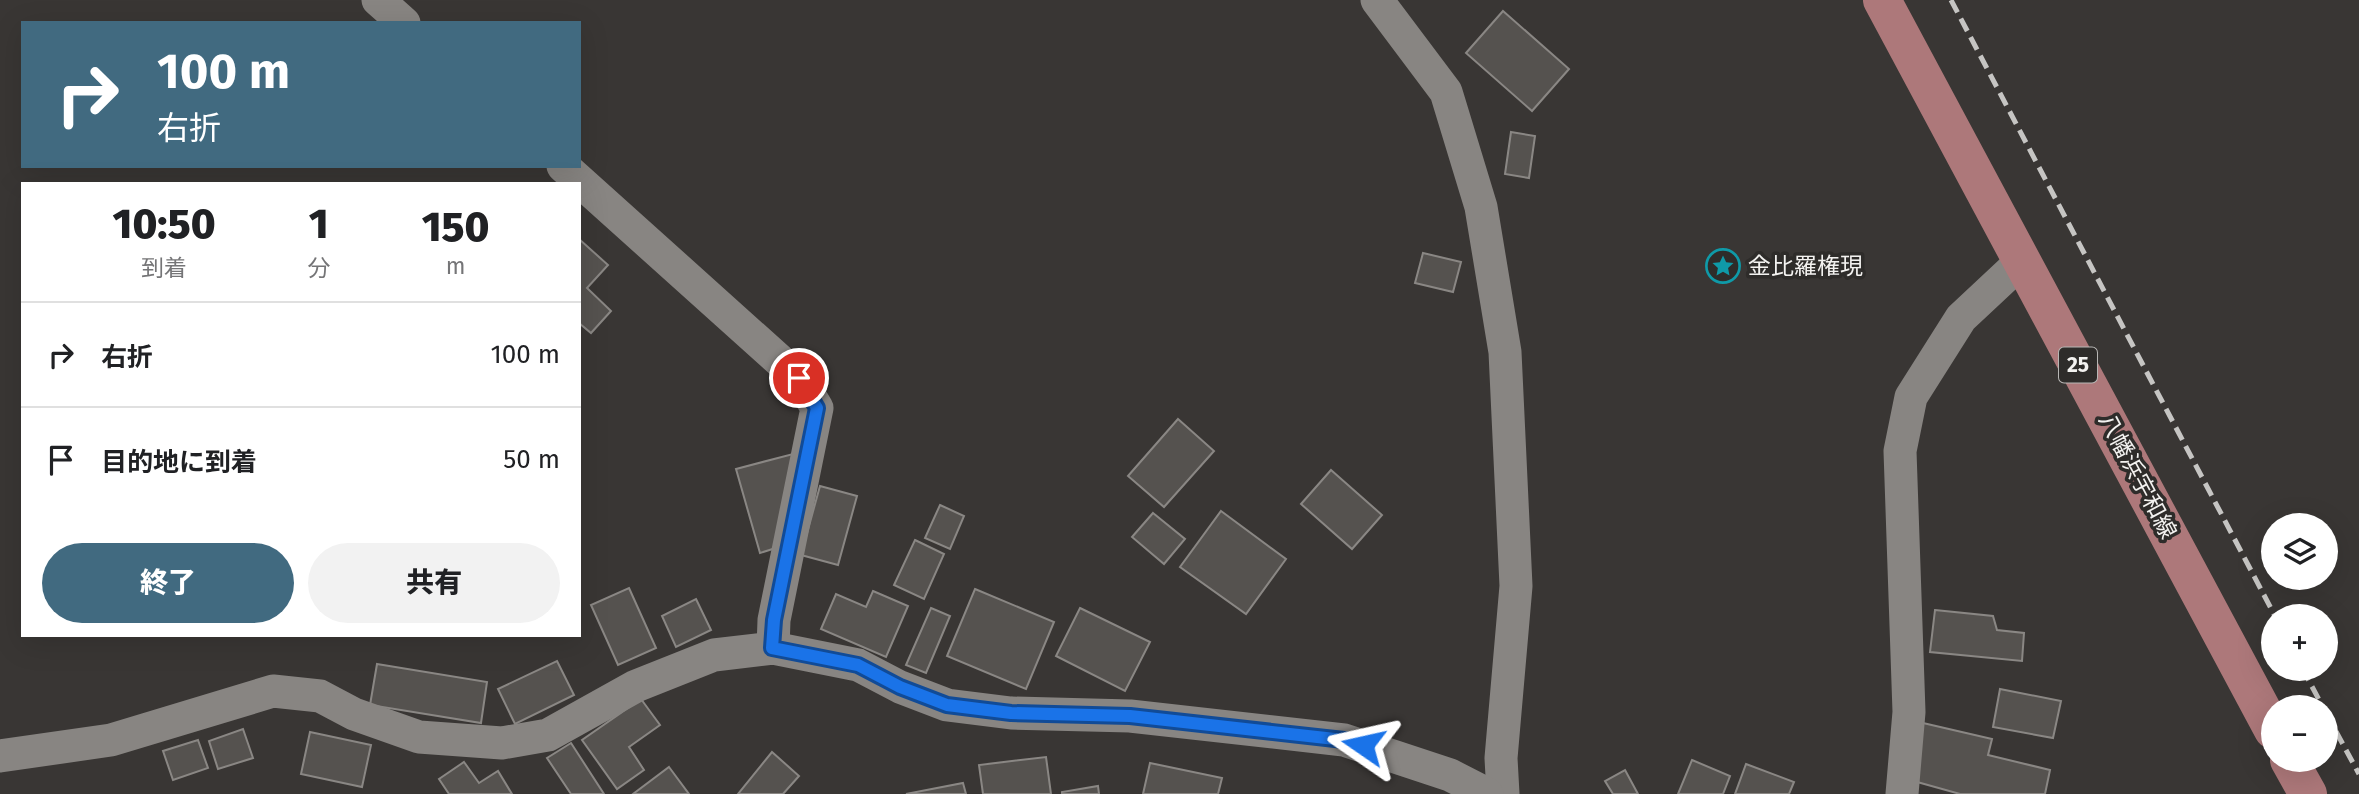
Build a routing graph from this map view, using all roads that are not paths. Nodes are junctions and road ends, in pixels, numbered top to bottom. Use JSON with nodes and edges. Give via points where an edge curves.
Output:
{"nodes":[{"id":1,"x":379,"y":0,"type":"edge"},
{"id":2,"x":1377,"y":0,"type":"edge"},
{"id":3,"x":1882,"y":0,"type":"edge"},
{"id":4,"x":402,"y":21,"type":"edge"},
{"id":5,"x":565,"y":168,"type":"edge"},
{"id":6,"x":581,"y":182,"type":"edge"},
{"id":7,"x":581,"y":182,"type":"edge"},
{"id":8,"x":2022,"y":261,"type":"junction"},
{"id":9,"x":772,"y":648,"type":"junction"},
{"id":10,"x":2261,"y":708,"type":"edge"},
{"id":11,"x":0,"y":756,"type":"edge"},
{"id":12,"x":2296,"y":772,"type":"edge"},
{"id":13,"x":1487,"y":794,"type":"edge"},
{"id":14,"x":1503,"y":794,"type":"edge"},
{"id":15,"x":1902,"y":794,"type":"edge"},
{"id":16,"x":2308,"y":794,"type":"edge"}],
"edges":[{"from":1,"to":4,"type":"street"},
{"from":2,"to":14,"type":"street","via":[[1446,92],[1481,207],[1505,352],[1516,586],[1501,758]]},
{"from":3,"to":8,"type":"main road","name":"八幡浜宇和線","number":"25"},
{"from":5,"to":7,"type":"street"},
{"from":6,"to":9,"type":"street","via":[[799,378],[817,408]]},
{"from":8,"to":10,"type":"main road","name":"八幡浜宇和線","number":"25"},
{"from":8,"to":15,"type":"street","via":[[1961,318],[1911,397],[1900,451],[1909,712]]},
{"from":9,"to":11,"type":"street","via":[[714,655],[636,686],[548,735],[502,743],[419,737],[354,714],[320,696],[273,691],[111,740]]},
{"from":9,"to":13,"type":"street","via":[[858,665],[947,705],[1011,713],[1130,716],[1344,740],[1450,775]]},
{"from":12,"to":16,"type":"main road"}]}
